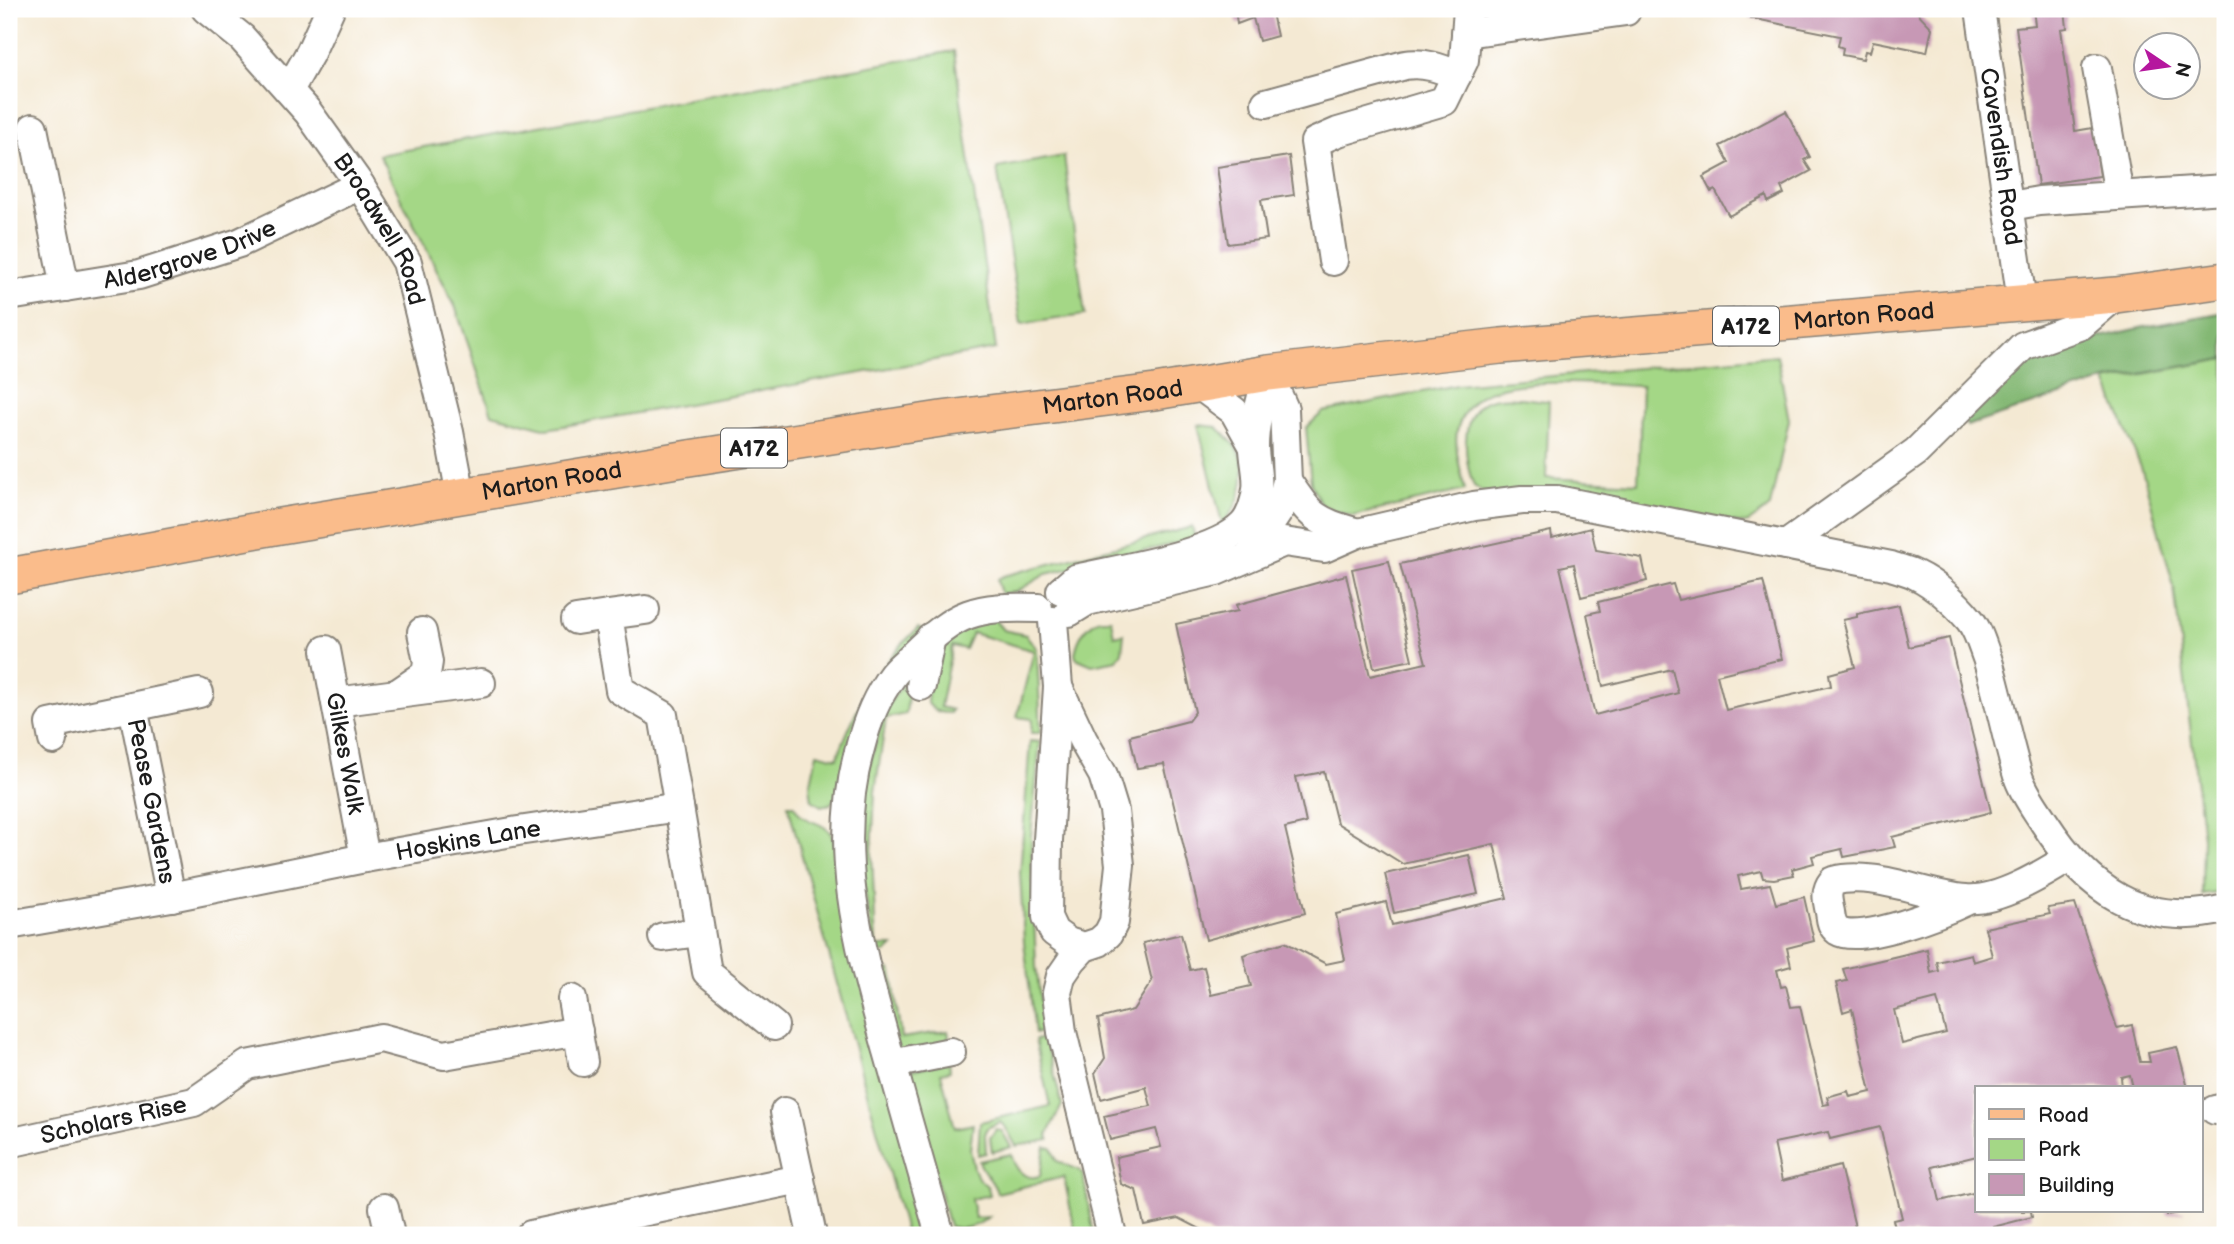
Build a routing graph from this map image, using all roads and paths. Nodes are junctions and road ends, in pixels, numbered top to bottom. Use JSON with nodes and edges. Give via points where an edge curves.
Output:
{"nodes":[{"id":1,"x":206,"y":9,"type":"edge"},
{"id":2,"x":330,"y":9,"type":"edge"},
{"id":3,"x":1980,"y":9,"type":"edge"},
{"id":4,"x":1626,"y":11,"type":"dead end"},
{"id":5,"x":1467,"y":21,"type":"edge"},
{"id":6,"x":2097,"y":68,"type":"dead end"},
{"id":7,"x":1457,"y":75,"type":"junction"},
{"id":8,"x":289,"y":90,"type":"junction"},
{"id":9,"x":1266,"y":103,"type":"dead end"},
{"id":10,"x":33,"y":128,"type":"dead end"},
{"id":11,"x":360,"y":185,"type":"junction"},
{"id":12,"x":2225,"y":189,"type":"edge"},
{"id":13,"x":2119,"y":195,"type":"junction"},
{"id":14,"x":2010,"y":206,"type":"junction"},
{"id":15,"x":1333,"y":261,"type":"dead end"},
{"id":16,"x":2225,"y":280,"type":"edge"},
{"id":17,"x":65,"y":287,"type":"junction"},
{"id":18,"x":2116,"y":295,"type":"junction"},
{"id":19,"x":9,"y":296,"type":"edge"},
{"id":20,"x":2022,"y":302,"type":"junction"},
{"id":21,"x":1268,"y":373,"type":"junction"},
{"id":22,"x":1199,"y":385,"type":"junction"},
{"id":23,"x":1254,"y":447,"type":"junction"},
{"id":24,"x":1287,"y":481,"type":"junction"},
{"id":25,"x":461,"y":496,"type":"junction"},
{"id":26,"x":1358,"y":533,"type":"junction"},
{"id":27,"x":1786,"y":545,"type":"junction"},
{"id":28,"x":1248,"y":557,"type":"junction"},
{"id":29,"x":9,"y":576,"type":"edge"},
{"id":30,"x":1055,"y":608,"type":"junction"},
{"id":31,"x":645,"y":610,"type":"dead end"},
{"id":32,"x":608,"y":615,"type":"junction"},
{"id":33,"x":576,"y":620,"type":"dead end"},
{"id":34,"x":422,"y":632,"type":"dead end"},
{"id":35,"x":931,"y":637,"type":"junction"},
{"id":36,"x":326,"y":650,"type":"dead end"},
{"id":37,"x":481,"y":683,"type":"dead end"},
{"id":38,"x":921,"y":686,"type":"dead end"},
{"id":39,"x":1058,"y":687,"type":"junction"},
{"id":40,"x":199,"y":693,"type":"dead end"},
{"id":41,"x":398,"y":694,"type":"junction"},
{"id":42,"x":335,"y":702,"type":"junction"},
{"id":43,"x":133,"y":707,"type":"junction"},
{"id":44,"x":53,"y":740,"type":"dead end"},
{"id":45,"x":679,"y":807,"type":"junction"},
{"id":46,"x":365,"y":858,"type":"junction"},
{"id":47,"x":2070,"y":858,"type":"junction"},
{"id":48,"x":171,"y":897,"type":"junction"},
{"id":49,"x":1968,"y":900,"type":"dead end"},
{"id":50,"x":2225,"y":909,"type":"edge"},
{"id":51,"x":9,"y":925,"type":"edge"},
{"id":52,"x":699,"y":932,"type":"junction"},
{"id":53,"x":663,"y":937,"type":"dead end"},
{"id":54,"x":1084,"y":947,"type":"junction"},
{"id":55,"x":572,"y":999,"type":"dead end"},
{"id":56,"x":774,"y":1026,"type":"dead end"},
{"id":57,"x":578,"y":1031,"type":"junction"},
{"id":58,"x":951,"y":1052,"type":"dead end"},
{"id":59,"x":583,"y":1062,"type":"dead end"},
{"id":60,"x":892,"y":1064,"type":"junction"},
{"id":61,"x":785,"y":1112,"type":"dead end"},
{"id":62,"x":9,"y":1143,"type":"edge"},
{"id":63,"x":800,"y":1179,"type":"junction"},
{"id":64,"x":640,"y":1224,"type":"edge"},
{"id":65,"x":1116,"y":1234,"type":"edge"},
{"id":66,"x":531,"y":1235,"type":"edge"},
{"id":67,"x":812,"y":1235,"type":"edge"},
{"id":68,"x":940,"y":1235,"type":"edge"}],
"edges":[{"from":1,"to":8,"type":"street","name":"Broadwell Road","via":[[242,38]]},
{"from":2,"to":8,"type":"street"},
{"from":3,"to":14,"type":"street","name":"Cavendish Road"},
{"from":4,"to":5,"type":"street"},
{"from":5,"to":7,"type":"street","via":[[1464,61]]},
{"from":6,"to":13,"type":"street"},
{"from":7,"to":9,"type":"street","via":[[1416,63]]},
{"from":7,"to":15,"type":"street","via":[[1444,102],[1315,142]]},
{"from":8,"to":11,"type":"street","name":"Broadwell Road"},
{"from":10,"to":17,"type":"street"},
{"from":11,"to":17,"type":"street","name":"Aldergrove Drive","via":[[239,243],[139,275]]},
{"from":11,"to":25,"type":"street","name":"Broadwell Road","via":[[407,262]]},
{"from":12,"to":13,"type":"street"},
{"from":13,"to":14,"type":"street"},
{"from":14,"to":20,"type":"street","name":"Cavendish Road"},
{"from":16,"to":18,"type":"main road","name":"Marton Road","number":"A172"},
{"from":17,"to":19,"type":"street","name":"Aldergrove Drive"},
{"from":18,"to":20,"type":"main road","name":"Marton Road","number":"A172"},
{"from":18,"to":27,"type":"street","via":[[2081,325],[2023,346],[1916,452]]},
{"from":20,"to":21,"type":"main road","name":"Marton Road","number":"A172","via":[[1501,346]]},
{"from":21,"to":22,"type":"main road","name":"Marton Road","number":"A172"},
{"from":21,"to":23,"type":"street"},
{"from":21,"to":24,"type":"street","via":[[1284,410]]},
{"from":22,"to":23,"type":"street","via":[[1234,411]]},
{"from":22,"to":25,"type":"main road","name":"Marton Road","number":"A172","via":[[941,419]]},
{"from":23,"to":30,"type":"street","via":[[1258,488],[1245,523],[1231,535],[1209,547],[1075,579]]},
{"from":24,"to":26,"type":"street","via":[[1323,523]]},
{"from":24,"to":28,"type":"street","via":[[1280,509]]},
{"from":25,"to":29,"type":"main road","name":"Marton Road","number":"A172"},
{"from":26,"to":27,"type":"street","via":[[1474,506],[1557,499]]},
{"from":26,"to":28,"type":"street","via":[[1324,548],[1284,542]]},
{"from":27,"to":47,"type":"street","via":[[1917,575],[1970,620],[1995,683],[2019,779]]},
{"from":28,"to":30,"type":"street","via":[[1216,571]]},
{"from":30,"to":35,"type":"street","via":[[982,609],[956,619]]},
{"from":30,"to":39,"type":"street"},
{"from":31,"to":32,"type":"street"},
{"from":32,"to":33,"type":"street"},
{"from":32,"to":45,"type":"street","via":[[620,690],[663,715]]},
{"from":34,"to":41,"type":"street","via":[[426,674]]},
{"from":35,"to":38,"type":"street"},
{"from":35,"to":60,"type":"street","via":[[892,676],[866,726],[852,777],[847,823],[848,869],[865,967]]},
{"from":36,"to":42,"type":"street","name":"Gilkes Walk"},
{"from":37,"to":41,"type":"street"},
{"from":39,"to":54,"type":"street","via":[[1047,917],[1054,932]]},
{"from":39,"to":54,"type":"street","via":[[1103,775],[1114,811],[1120,865],[1114,922],[1099,942]]},
{"from":40,"to":43,"type":"street"},
{"from":41,"to":42,"type":"street"},
{"from":42,"to":46,"type":"street","name":"Gilkes Walk"},
{"from":43,"to":44,"type":"street","via":[[50,724]]},
{"from":43,"to":48,"type":"street","name":"Pease Gardens"},
{"from":45,"to":46,"type":"street","name":"Hoskins Lane"},
{"from":45,"to":52,"type":"street"},
{"from":46,"to":48,"type":"street","name":"Hoskins Lane"},
{"from":47,"to":49,"type":"street","via":[[2031,882]]},
{"from":47,"to":50,"type":"street","via":[[2115,897],[2139,908],[2178,915]]},
{"from":48,"to":51,"type":"street","name":"Hoskins Lane"},
{"from":52,"to":53,"type":"street"},
{"from":52,"to":56,"type":"street","via":[[707,972]]},
{"from":54,"to":65,"type":"street","via":[[1061,976],[1057,993],[1062,1032]]},
{"from":55,"to":57,"type":"street"},
{"from":57,"to":59,"type":"street"},
{"from":57,"to":62,"type":"street","name":"Scholars Rise","via":[[444,1055],[381,1038],[247,1065],[194,1102]]},
{"from":58,"to":60,"type":"street"},
{"from":60,"to":68,"type":"street"},
{"from":61,"to":63,"type":"street"},
{"from":63,"to":64,"type":"street"},
{"from":63,"to":67,"type":"street"},
{"from":64,"to":66,"type":"street"}]}
